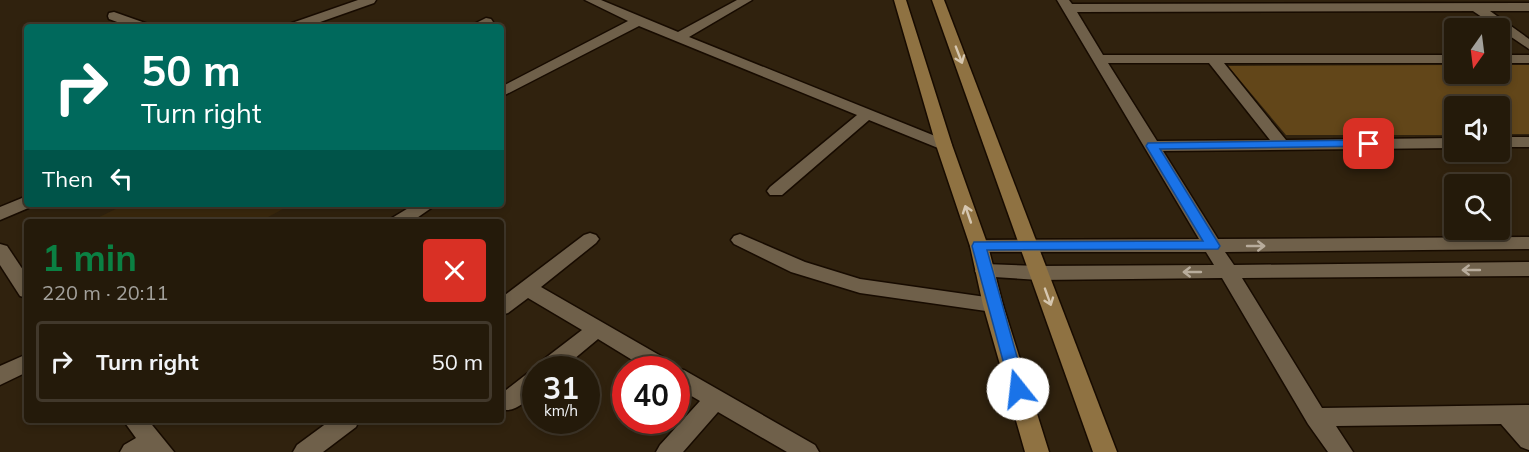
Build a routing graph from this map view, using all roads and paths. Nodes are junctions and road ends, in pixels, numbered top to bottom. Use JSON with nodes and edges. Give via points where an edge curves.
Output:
{"nodes":[{"id":1,"x":370,"y":0,"type":"edge"},
{"id":2,"x":747,"y":0,"type":"edge"},
{"id":3,"x":900,"y":0,"type":"edge"},
{"id":4,"x":938,"y":0,"type":"edge"},
{"id":5,"x":600,"y":1,"type":"edge"},
{"id":6,"x":1065,"y":4,"type":"edge"},
{"id":7,"x":1194,"y":4,"type":"edge"},
{"id":8,"x":1476,"y":7,"type":"junction"},
{"id":9,"x":1529,"y":7,"type":"edge"},
{"id":10,"x":114,"y":16,"type":"dead end"},
{"id":11,"x":638,"y":21,"type":"junction"},
{"id":12,"x":135,"y":24,"type":"edge"},
{"id":13,"x":302,"y":24,"type":"edge"},
{"id":14,"x":679,"y":37,"type":"junction"},
{"id":15,"x":1529,"y":45,"type":"edge"},
{"id":16,"x":1100,"y":58,"type":"junction"},
{"id":17,"x":1213,"y":59,"type":"junction"},
{"id":18,"x":1444,"y":59,"type":"edge"},
{"id":19,"x":1510,"y":59,"type":"edge"},
{"id":20,"x":1529,"y":59,"type":"edge"},
{"id":21,"x":504,"y":91,"type":"edge"},
{"id":22,"x":867,"y":114,"type":"junction"},
{"id":23,"x":1510,"y":142,"type":"edge"},
{"id":24,"x":1529,"y":142,"type":"edge"},
{"id":25,"x":1444,"y":143,"type":"edge"},
{"id":26,"x":944,"y":145,"type":"junction"},
{"id":27,"x":1282,"y":145,"type":"junction"},
{"id":28,"x":1152,"y":146,"type":"junction"},
{"id":29,"x":776,"y":192,"type":"dead end"},
{"id":30,"x":24,"y":203,"type":"edge"},
{"id":31,"x":423,"y":207,"type":"edge"},
{"id":32,"x":0,"y":214,"type":"edge"},
{"id":33,"x":403,"y":219,"type":"edge"},
{"id":34,"x":590,"y":239,"type":"dead end"},
{"id":35,"x":740,"y":240,"type":"dead end"},
{"id":36,"x":1529,"y":243,"type":"edge"},
{"id":37,"x":979,"y":246,"type":"junction"},
{"id":38,"x":1213,"y":246,"type":"junction"},
{"id":39,"x":1029,"y":247,"type":"junction"},
{"id":40,"x":0,"y":250,"type":"edge"},
{"id":41,"x":1529,"y":269,"type":"edge"},
{"id":42,"x":985,"y":271,"type":"junction"},
{"id":43,"x":1228,"y":272,"type":"junction"},
{"id":44,"x":1039,"y":273,"type":"junction"},
{"id":45,"x":24,"y":286,"type":"edge"},
{"id":46,"x":527,"y":288,"type":"junction"},
{"id":47,"x":993,"y":305,"type":"junction"},
{"id":48,"x":504,"y":306,"type":"edge"},
{"id":49,"x":597,"y":329,"type":"junction"},
{"id":50,"x":564,"y":356,"type":"edge"},
{"id":51,"x":643,"y":356,"type":"edge"},
{"id":52,"x":24,"y":364,"type":"edge"},
{"id":53,"x":0,"y":376,"type":"edge"},
{"id":54,"x":690,"y":384,"type":"edge"},
{"id":55,"x":522,"y":390,"type":"edge"},
{"id":56,"x":717,"y":399,"type":"junction"},
{"id":57,"x":507,"y":402,"type":"dead end"},
{"id":58,"x":1518,"y":415,"type":"edge"},
{"id":59,"x":1316,"y":417,"type":"junction"},
{"id":60,"x":136,"y":423,"type":"edge"},
{"id":61,"x":344,"y":423,"type":"edge"},
{"id":62,"x":1529,"y":440,"type":"edge"},
{"id":63,"x":149,"y":448,"type":"edge"},
{"id":64,"x":305,"y":452,"type":"edge"},
{"id":65,"x":668,"y":452,"type":"edge"},
{"id":66,"x":807,"y":452,"type":"edge"},
{"id":67,"x":1037,"y":452,"type":"edge"},
{"id":68,"x":1105,"y":452,"type":"edge"},
{"id":69,"x":1341,"y":452,"type":"edge"}],
"edges":[{"from":1,"to":13,"type":"street"},
{"from":2,"to":14,"type":"street"},
{"from":3,"to":26,"type":"street"},
{"from":4,"to":39,"type":"street","one_way":true},
{"from":5,"to":11,"type":"street"},
{"from":6,"to":7,"type":"street"},
{"from":6,"to":16,"type":"street"},
{"from":7,"to":8,"type":"street"},
{"from":8,"to":9,"type":"street"},
{"from":8,"to":15,"type":"street"},
{"from":10,"to":12,"type":"street"},
{"from":11,"to":14,"type":"street"},
{"from":11,"to":21,"type":"street"},
{"from":14,"to":22,"type":"street"},
{"from":16,"to":17,"type":"street"},
{"from":16,"to":28,"type":"street"},
{"from":17,"to":18,"type":"street"},
{"from":17,"to":27,"type":"street"},
{"from":19,"to":20,"type":"street"},
{"from":22,"to":26,"type":"street"},
{"from":22,"to":29,"type":"street"},
{"from":23,"to":24,"type":"street"},
{"from":25,"to":27,"type":"street"},
{"from":37,"to":26,"type":"street","one_way":true},
{"from":27,"to":28,"type":"street"},
{"from":28,"to":38,"type":"street"},
{"from":30,"to":32,"type":"street"},
{"from":31,"to":33,"type":"street"},
{"from":34,"to":46,"type":"street"},
{"from":35,"to":47,"type":"street","via":[[798,267],[860,286]]},
{"from":38,"to":36,"type":"street","one_way":true},
{"from":37,"to":39,"type":"street"},
{"from":37,"to":42,"type":"street"},
{"from":38,"to":39,"type":"street"},
{"from":38,"to":43,"type":"street"},
{"from":39,"to":44,"type":"street"},
{"from":40,"to":45,"type":"street"},
{"from":41,"to":43,"type":"street","one_way":true},
{"from":42,"to":44,"type":"street"},
{"from":42,"to":47,"type":"street"},
{"from":43,"to":44,"type":"street","one_way":true},
{"from":43,"to":59,"type":"street"},
{"from":44,"to":68,"type":"street","one_way":true},
{"from":46,"to":48,"type":"street"},
{"from":46,"to":49,"type":"street"},
{"from":47,"to":67,"type":"street"},
{"from":49,"to":50,"type":"street"},
{"from":49,"to":51,"type":"street"},
{"from":52,"to":53,"type":"street"},
{"from":54,"to":56,"type":"street"},
{"from":55,"to":57,"type":"street"},
{"from":56,"to":65,"type":"street"},
{"from":56,"to":66,"type":"street"},
{"from":58,"to":59,"type":"street"},
{"from":58,"to":62,"type":"street"},
{"from":59,"to":69,"type":"street"},
{"from":60,"to":63,"type":"street"},
{"from":61,"to":64,"type":"street"}]}
